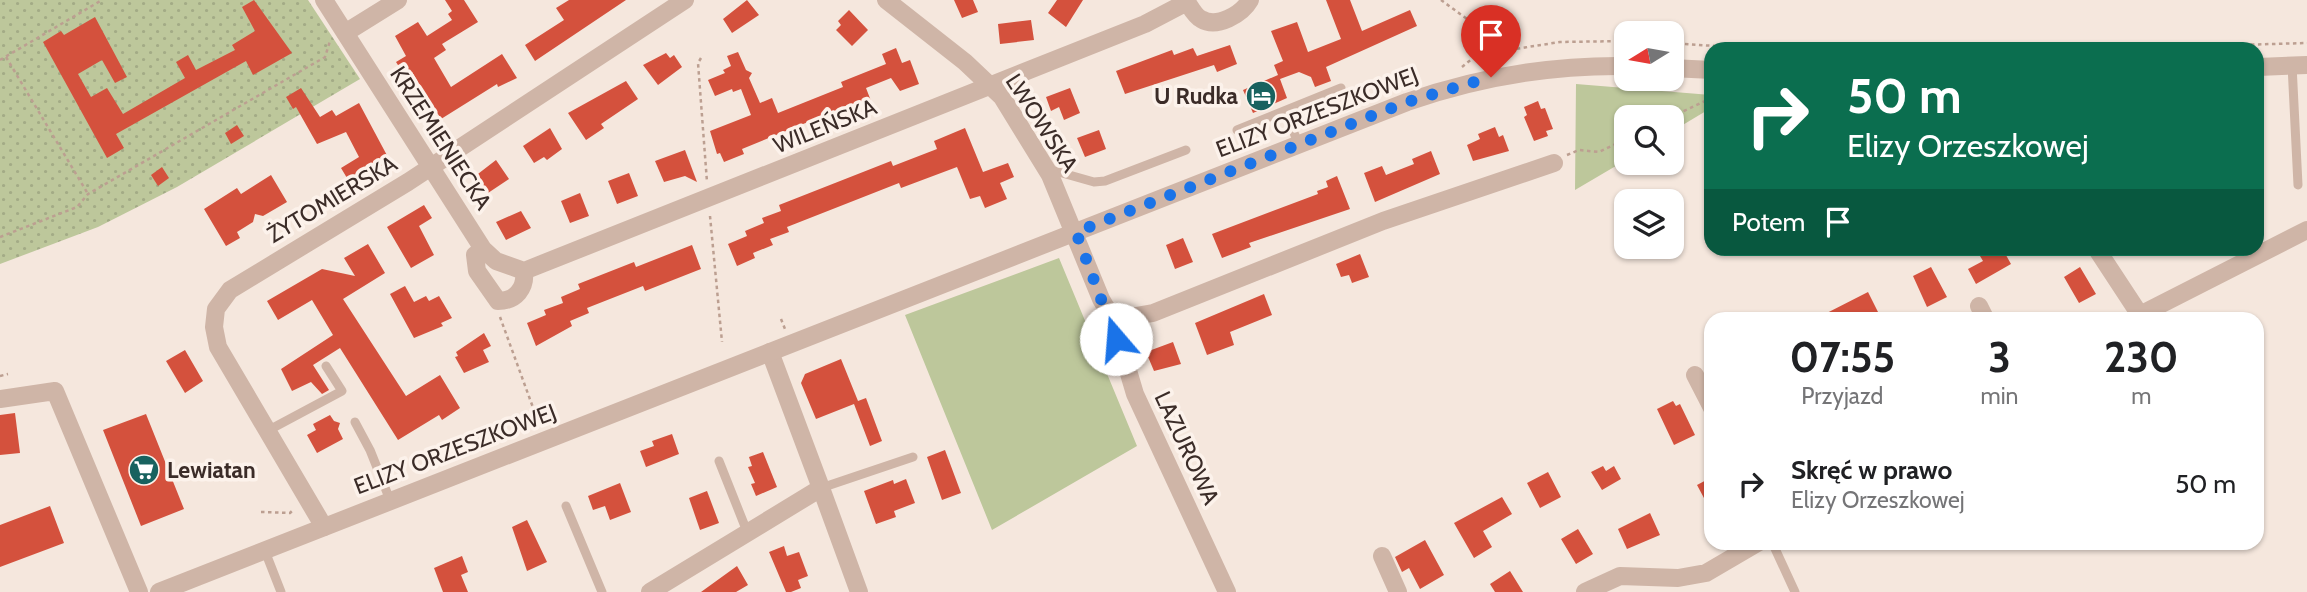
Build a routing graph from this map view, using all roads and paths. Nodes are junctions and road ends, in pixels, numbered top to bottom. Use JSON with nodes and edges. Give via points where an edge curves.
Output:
{"nodes":[{"id":1,"x":102,"y":0,"type":"edge"},
{"id":2,"x":324,"y":0,"type":"edge"},
{"id":3,"x":398,"y":0,"type":"edge"},
{"id":4,"x":685,"y":0,"type":"edge"},
{"id":5,"x":886,"y":0,"type":"edge"},
{"id":6,"x":1250,"y":0,"type":"edge"},
{"id":7,"x":1441,"y":0,"type":"edge"},
{"id":8,"x":1186,"y":1,"type":"edge"},
{"id":9,"x":323,"y":31,"type":"dead end"},
{"id":10,"x":345,"y":33,"type":"junction"},
{"id":11,"x":1614,"y":41,"type":"edge"},
{"id":12,"x":2307,"y":43,"type":"edge"},
{"id":13,"x":1684,"y":44,"type":"edge"},
{"id":14,"x":2264,"y":44,"type":"edge"},
{"id":15,"x":1704,"y":45,"type":"edge"},
{"id":16,"x":1485,"y":53,"type":"junction"},
{"id":17,"x":6,"y":57,"type":"junction"},
{"id":18,"x":0,"y":60,"type":"edge"},
{"id":19,"x":2299,"y":65,"type":"edge"},
{"id":20,"x":1614,"y":66,"type":"edge"},
{"id":21,"x":2264,"y":67,"type":"edge"},
{"id":22,"x":1684,"y":69,"type":"edge"},
{"id":23,"x":1704,"y":70,"type":"edge"},
{"id":24,"x":1454,"y":74,"type":"dead end"},
{"id":25,"x":1491,"y":77,"type":"junction"},
{"id":26,"x":991,"y":85,"type":"junction"},
{"id":27,"x":1341,"y":89,"type":"dead end"},
{"id":28,"x":1704,"y":101,"type":"edge"},
{"id":29,"x":1285,"y":111,"type":"junction"},
{"id":30,"x":1684,"y":111,"type":"edge"},
{"id":31,"x":1237,"y":130,"type":"dead end"},
{"id":32,"x":1298,"y":145,"type":"junction"},
{"id":33,"x":1614,"y":145,"type":"edge"},
{"id":34,"x":1185,"y":150,"type":"dead end"},
{"id":35,"x":1554,"y":163,"type":"joint"},
{"id":36,"x":431,"y":168,"type":"junction"},
{"id":37,"x":1046,"y":169,"type":"junction"},
{"id":38,"x":2298,"y":185,"type":"dead end"},
{"id":39,"x":88,"y":194,"type":"junction"},
{"id":40,"x":2307,"y":230,"type":"edge"},
{"id":41,"x":1076,"y":232,"type":"junction"},
{"id":42,"x":0,"y":237,"type":"edge"},
{"id":43,"x":483,"y":249,"type":"junction"},
{"id":44,"x":2264,"y":252,"type":"edge"},
{"id":45,"x":2101,"y":256,"type":"edge"},
{"id":46,"x":2256,"y":256,"type":"edge"},
{"id":47,"x":524,"y":271,"type":"junction"},
{"id":48,"x":498,"y":301,"type":"junction"},
{"id":49,"x":2134,"y":312,"type":"edge"},
{"id":50,"x":2147,"y":312,"type":"edge"},
{"id":51,"x":1113,"y":320,"type":"junction"},
{"id":52,"x":770,"y":352,"type":"junction"},
{"id":53,"x":326,"y":366,"type":"dead end"},
{"id":54,"x":8,"y":374,"type":"dead end"},
{"id":55,"x":1695,"y":375,"type":"dead end"},
{"id":56,"x":0,"y":376,"type":"edge"},
{"id":57,"x":1704,"y":392,"type":"edge"},
{"id":58,"x":0,"y":400,"type":"edge"},
{"id":59,"x":535,"y":413,"type":"dead end"},
{"id":60,"x":355,"y":422,"type":"dead end"},
{"id":61,"x":269,"y":430,"type":"junction"},
{"id":62,"x":913,"y":457,"type":"dead end"},
{"id":63,"x":719,"y":461,"type":"dead end"},
{"id":64,"x":821,"y":488,"type":"junction"},
{"id":65,"x":307,"y":494,"type":"junction"},
{"id":66,"x":390,"y":500,"type":"junction"},
{"id":67,"x":566,"y":506,"type":"dead end"},
{"id":68,"x":261,"y":512,"type":"dead end"},
{"id":69,"x":324,"y":527,"type":"junction"},
{"id":70,"x":748,"y":534,"type":"junction"},
{"id":71,"x":1745,"y":550,"type":"edge"},
{"id":72,"x":1776,"y":550,"type":"edge"},
{"id":73,"x":265,"y":551,"type":"junction"},
{"id":74,"x":1382,"y":556,"type":"dead end"},
{"id":75,"x":139,"y":592,"type":"edge"},
{"id":76,"x":159,"y":592,"type":"edge"},
{"id":77,"x":281,"y":592,"type":"edge"},
{"id":78,"x":602,"y":592,"type":"edge"},
{"id":79,"x":650,"y":592,"type":"edge"},
{"id":80,"x":859,"y":592,"type":"edge"},
{"id":81,"x":1227,"y":592,"type":"edge"},
{"id":82,"x":1398,"y":592,"type":"edge"},
{"id":83,"x":1585,"y":592,"type":"edge"},
{"id":84,"x":1795,"y":592,"type":"edge"}],
"edges":[{"from":1,"to":17,"type":"path"},
{"from":2,"to":10,"type":"street","name":"KRZEMIENIECKA"},
{"from":3,"to":10,"type":"street"},
{"from":4,"to":36,"type":"street","name":"ŻYTOMIERSKA"},
{"from":5,"to":26,"type":"street","name":"LWOWSKA"},
{"from":6,"to":8,"type":"street","name":"WILEŃSKA","via":[[1244,9],[1215,22],[1197,17]]},
{"from":7,"to":16,"type":"path","via":[[1478,27]]},
{"from":8,"to":26,"type":"street","name":"WILEŃSKA","via":[[1145,24]]},
{"from":9,"to":39,"type":"path","via":[[330,41],[325,57]]},
{"from":10,"to":36,"type":"street","name":"KRZEMIENIECKA"},
{"from":11,"to":16,"type":"path","via":[[1560,42]]},
{"from":12,"to":14,"type":"path"},
{"from":13,"to":15,"type":"path"},
{"from":16,"to":24,"type":"path"},
{"from":16,"to":25,"type":"lane"},
{"from":17,"to":18,"type":"path"},
{"from":17,"to":39,"type":"path"},
{"from":19,"to":21,"type":"street"},
{"from":19,"to":38,"type":"lane"},
{"from":20,"to":25,"type":"street","name":"ELIZY ORZESZKOWEJ","via":[[1550,68]]},
{"from":22,"to":23,"type":"street"},
{"from":25,"to":32,"type":"street","name":"ELIZY ORZESZKOWEJ","via":[[1418,99]]},
{"from":26,"to":37,"type":"street","name":"LWOWSKA"},
{"from":26,"to":47,"type":"street","name":"WILEŃSKA"},
{"from":27,"to":29,"type":"lane"},
{"from":28,"to":30,"type":"path"},
{"from":29,"to":31,"type":"lane"},
{"from":29,"to":32,"type":"lane"},
{"from":32,"to":41,"type":"street","name":"ELIZY ORZESZKOWEJ"},
{"from":33,"to":35,"type":"path","via":[[1599,152],[1579,150]]},
{"from":34,"to":37,"type":"lane","via":[[1105,181]]},
{"from":35,"to":51,"type":"street","via":[[1383,221],[1153,313]]},
{"from":36,"to":43,"type":"street","name":"KRZEMIENIECKA"},
{"from":36,"to":61,"type":"street","name":"ŻYTOMIERSKA","via":[[230,290],[216,309],[218,347]]},
{"from":37,"to":41,"type":"street","name":"LWOWSKA"},
{"from":39,"to":42,"type":"path","via":[[77,207]]},
{"from":40,"to":44,"type":"street"},
{"from":41,"to":51,"type":"street"},
{"from":41,"to":52,"type":"street","name":"ELIZY ORZESZKOWEJ"},
{"from":43,"to":47,"type":"street","via":[[496,261]]},
{"from":43,"to":48,"type":"street","via":[[475,255],[477,271]]},
{"from":45,"to":49,"type":"street"},
{"from":46,"to":50,"type":"street"},
{"from":47,"to":48,"type":"street","via":[[520,291]]},
{"from":48,"to":59,"type":"path"},
{"from":51,"to":81,"type":"street","name":"LAZUROWA","via":[[1135,394]]},
{"from":52,"to":64,"type":"street"},
{"from":52,"to":66,"type":"street","name":"ELIZY ORZESZKOWEJ"},
{"from":53,"to":61,"type":"lane","via":[[342,391]]},
{"from":54,"to":56,"type":"path"},
{"from":55,"to":57,"type":"street"},
{"from":58,"to":75,"type":"street","via":[[55,391]]},
{"from":60,"to":66,"type":"lane"},
{"from":61,"to":65,"type":"street","name":"ŻYTOMIERSKA"},
{"from":62,"to":64,"type":"lane"},
{"from":63,"to":70,"type":"lane"},
{"from":64,"to":70,"type":"street"},
{"from":64,"to":80,"type":"street"},
{"from":65,"to":68,"type":"path","via":[[290,513]]},
{"from":65,"to":69,"type":"street","name":"ŻYTOMIERSKA"},
{"from":66,"to":69,"type":"street","name":"ELIZY ORZESZKOWEJ"},
{"from":67,"to":78,"type":"lane"},
{"from":69,"to":73,"type":"street","name":"ELIZY ORZESZKOWEJ"},
{"from":70,"to":79,"type":"street"},
{"from":71,"to":83,"type":"street","via":[[1706,573],[1678,578],[1620,576]]},
{"from":72,"to":84,"type":"lane"},
{"from":73,"to":76,"type":"street","name":"ELIZY ORZESZKOWEJ"},
{"from":73,"to":77,"type":"lane"},
{"from":74,"to":82,"type":"street"}]}
